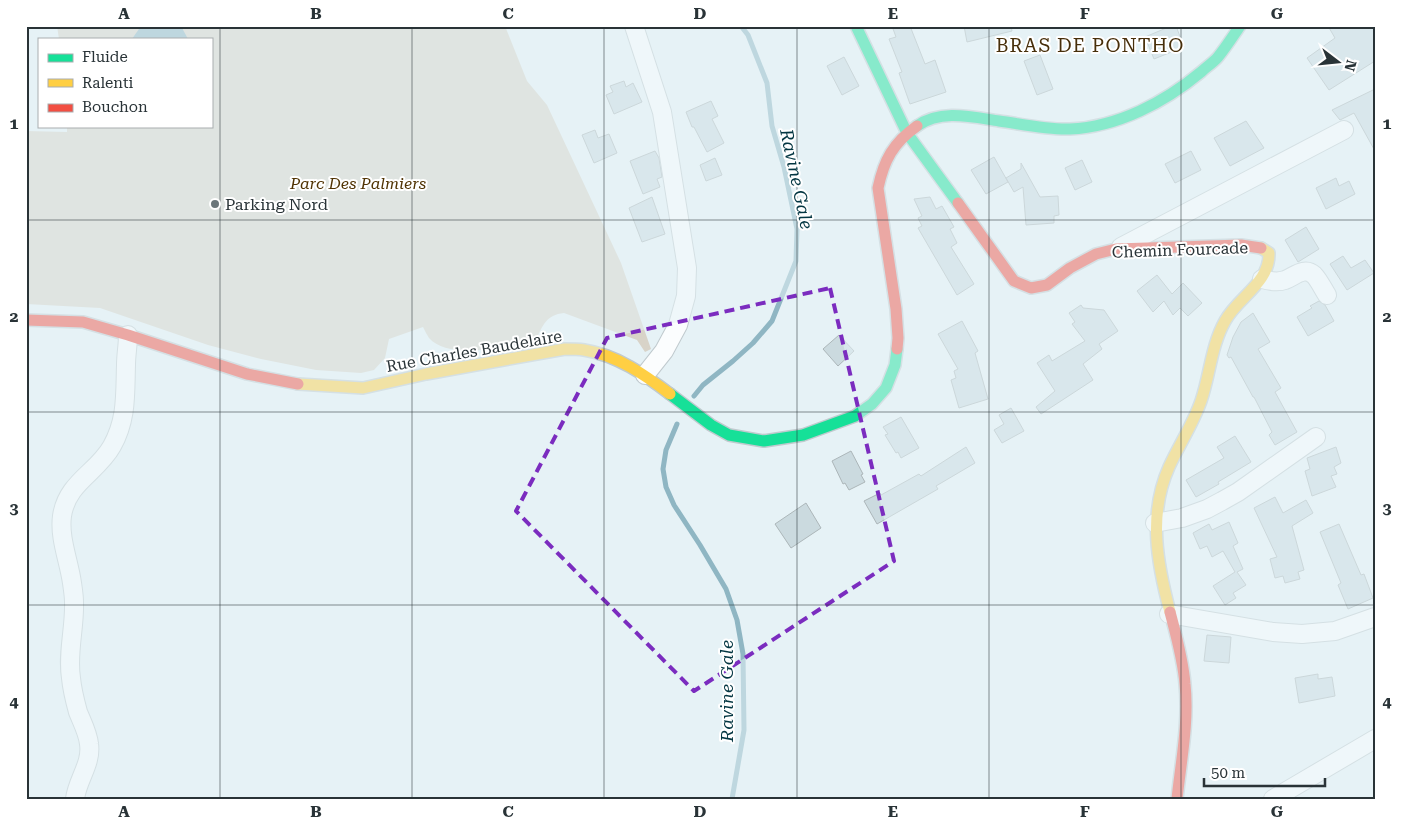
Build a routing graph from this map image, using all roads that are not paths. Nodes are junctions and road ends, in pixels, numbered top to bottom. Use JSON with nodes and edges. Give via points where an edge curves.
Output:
{"nodes":[{"id":1,"x":634,"y":26,"type":"edge"},
{"id":2,"x":856,"y":26,"type":"edge"},
{"id":3,"x":1240,"y":26,"type":"edge"},
{"id":4,"x":1344,"y":130,"type":"dead end"},
{"id":5,"x":907,"y":133,"type":"junction"},
{"id":6,"x":1116,"y":249,"type":"junction"},
{"id":7,"x":1262,"y":279,"type":"junction"},
{"id":8,"x":1327,"y":295,"type":"dead end"},
{"id":9,"x":26,"y":320,"type":"edge"},
{"id":10,"x":128,"y":334,"type":"junction"},
{"id":11,"x":645,"y":375,"type":"junction"},
{"id":12,"x":1316,"y":437,"type":"dead end"},
{"id":13,"x":1155,"y":523,"type":"junction"},
{"id":14,"x":1169,"y":614,"type":"junction"},
{"id":15,"x":1375,"y":617,"type":"edge"},
{"id":16,"x":1375,"y":739,"type":"edge"},
{"id":17,"x":1296,"y":792,"type":"edge"},
{"id":18,"x":75,"y":799,"type":"edge"},
{"id":19,"x":1177,"y":799,"type":"edge"},
{"id":20,"x":1273,"y":799,"type":"edge"}],
"edges":[{"from":1,"to":11,"type":"street","via":[[662,112],[687,268],[686,296],[678,325],[664,351]]},
{"from":2,"to":5,"type":"main road"},
{"from":3,"to":5,"type":"main road","name":"Rue Charles Baudelaire","via":[[1217,58],[1186,84],[1149,107],[1105,124],[1070,129],[945,116],[924,121]]},
{"from":4,"to":6,"type":"street"},
{"from":5,"to":6,"type":"main road","name":"Chemin Fourcade","via":[[1014,280],[1022,286],[1046,285],[1096,254]]},
{"from":5,"to":11,"type":"main road","name":"Rue Charles Baudelaire","via":[[890,152],[878,188],[898,338],[891,377],[872,404],[855,416],[803,435],[764,441],[729,435]]},
{"from":6,"to":7,"type":"main road","name":"Chemin Fourcade","via":[[1241,245],[1260,248],[1269,253]]},
{"from":7,"to":8,"type":"street","via":[[1284,281],[1300,272],[1307,272],[1314,275]]},
{"from":7,"to":13,"type":"main road","name":"Chemin Fourcade","via":[[1224,322],[1213,349],[1199,404],[1165,476]]},
{"from":9,"to":10,"type":"main road","name":"Rue Charles Baudelaire","via":[[84,322]]},
{"from":10,"to":11,"type":"main road","name":"Rue Charles Baudelaire","via":[[247,374],[321,386],[363,388],[564,349],[585,350],[613,358]]},
{"from":10,"to":18,"type":"street","via":[[126,396],[120,429],[105,458],[72,491],[64,504],[62,519],[74,602],[69,651],[71,680],[89,744],[87,763]]},
{"from":12,"to":13,"type":"street","via":[[1208,509]]},
{"from":13,"to":14,"type":"main road","name":"Chemin Fourcade","via":[[1159,574]]},
{"from":14,"to":15,"type":"street","via":[[1302,634],[1335,631]]},
{"from":14,"to":19,"type":"main road","name":"Chemin Fourcade","via":[[1185,682],[1185,730]]},
{"from":16,"to":17,"type":"street"},
{"from":17,"to":20,"type":"street"}]}
